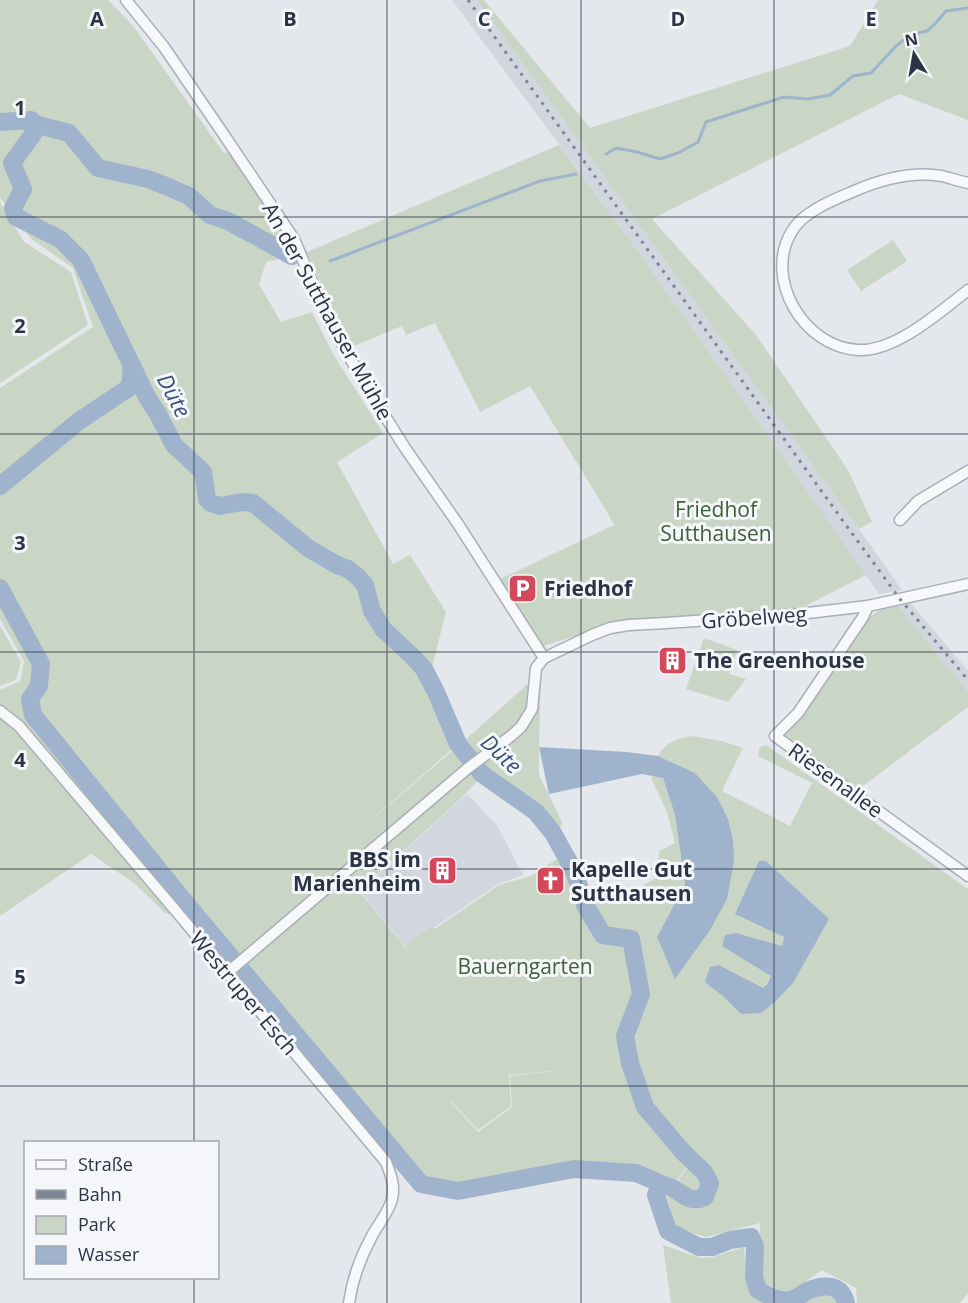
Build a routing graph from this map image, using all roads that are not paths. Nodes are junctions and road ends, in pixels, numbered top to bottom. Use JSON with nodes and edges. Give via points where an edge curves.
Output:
{"nodes":[{"id":1,"x":126,"y":0,"type":"edge"},
{"id":2,"x":968,"y":183,"type":"edge"},
{"id":3,"x":968,"y":290,"type":"edge"},
{"id":4,"x":967,"y":474,"type":"edge"},
{"id":5,"x":900,"y":520,"type":"dead end"},
{"id":6,"x":968,"y":584,"type":"edge"},
{"id":7,"x":868,"y":606,"type":"junction"},
{"id":8,"x":544,"y":658,"type":"junction"},
{"id":9,"x":0,"y":711,"type":"edge"},
{"id":10,"x":968,"y":876,"type":"edge"},
{"id":11,"x":230,"y":970,"type":"junction"},
{"id":12,"x":349,"y":1303,"type":"edge"}],
"edges":[{"from":1,"to":8,"type":"street","name":"An der Sutthauser Mühle","via":[[164,47],[294,239],[327,317],[363,381]]},
{"from":2,"to":3,"type":"street","via":[[915,175],[860,188],[808,215],[792,230],[782,263],[790,303],[804,321],[821,337],[858,350],[904,337]]},
{"from":4,"to":5,"type":"street","via":[[918,501]]},
{"from":6,"to":7,"type":"street","name":"Gröbelweg"},
{"from":7,"to":8,"type":"street","name":"Gröbelweg","via":[[610,628]]},
{"from":7,"to":10,"type":"street","name":"Riesenallee","via":[[798,713],[775,736]]},
{"from":8,"to":11,"type":"street","via":[[536,668],[532,709],[512,736],[481,757]]},
{"from":9,"to":11,"type":"street","name":"Westruper Esch","via":[[19,726]]},
{"from":11,"to":12,"type":"street","name":"Westruper Esch","via":[[386,1162],[393,1180],[392,1198],[357,1272]]}]}
